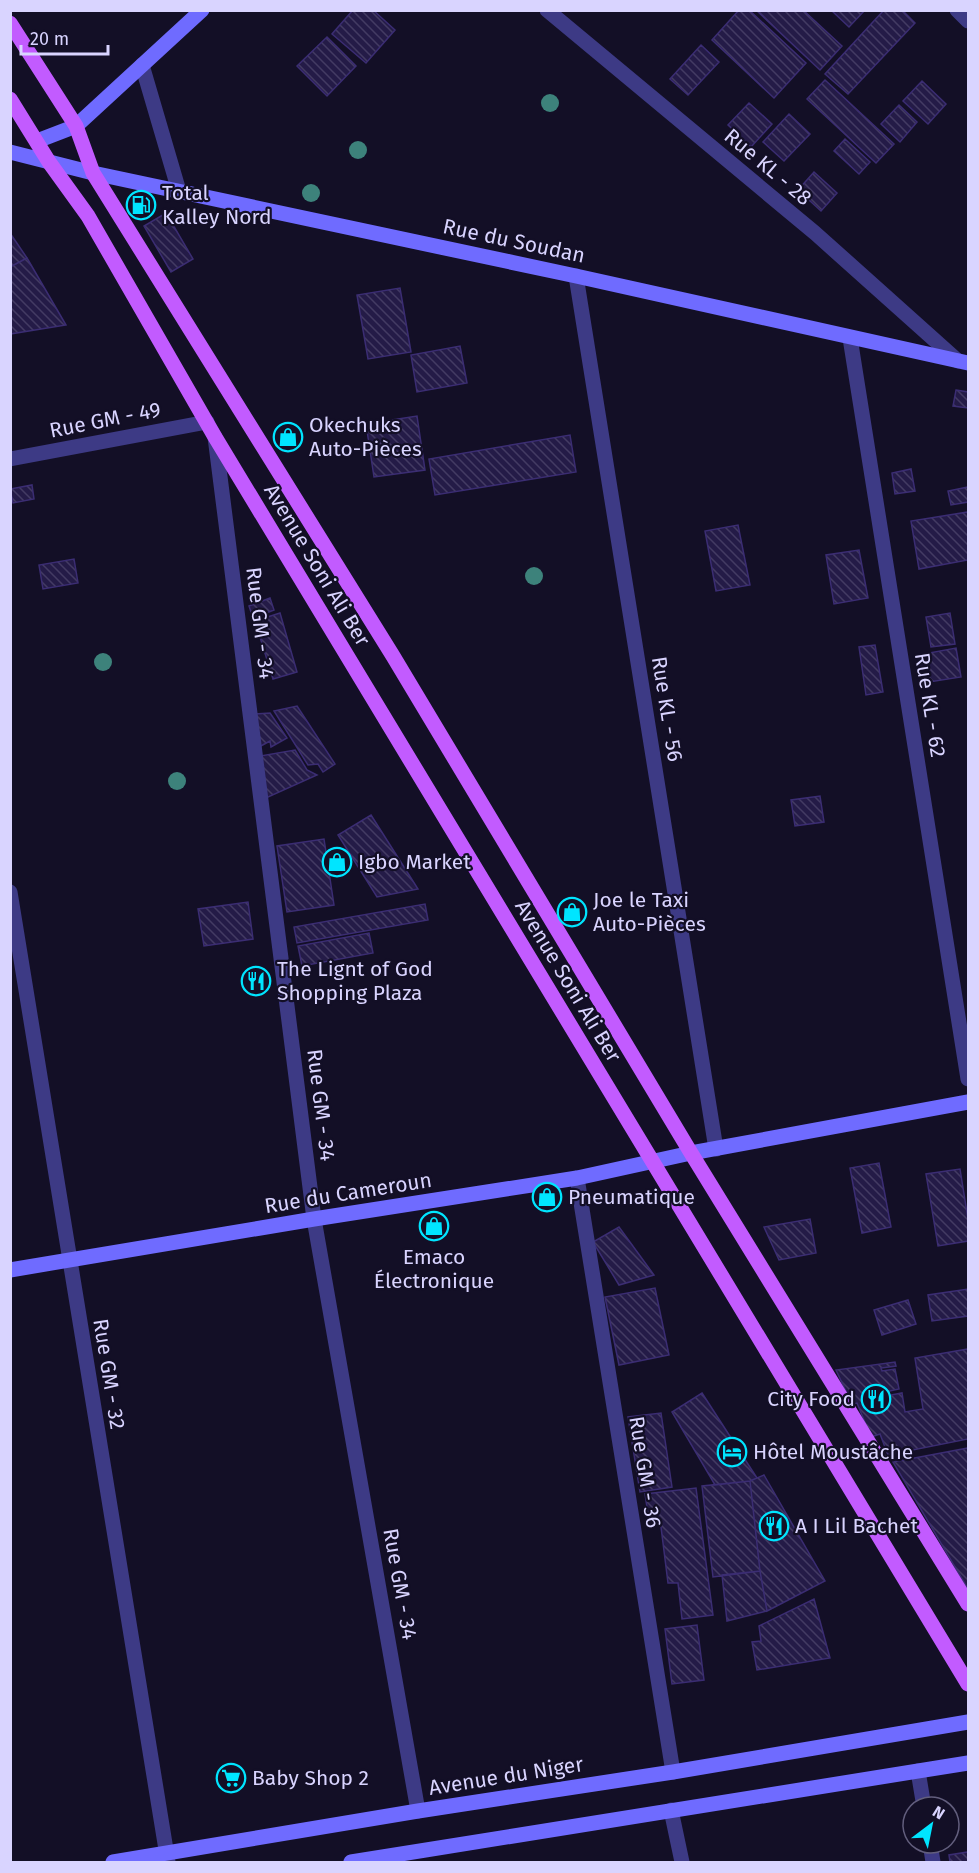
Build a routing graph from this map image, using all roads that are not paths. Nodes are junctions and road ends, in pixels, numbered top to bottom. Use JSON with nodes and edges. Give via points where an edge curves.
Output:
{"nodes":[{"id":1,"x":202,"y":10,"type":"edge"},
{"id":2,"x":547,"y":10,"type":"edge"},
{"id":3,"x":957,"y":10,"type":"edge"},
{"id":4,"x":969,"y":21,"type":"edge"},
{"id":5,"x":10,"y":23,"type":"edge"},
{"id":6,"x":142,"y":65,"type":"junction"},
{"id":7,"x":10,"y":99,"type":"edge"},
{"id":8,"x":76,"y":126,"type":"junction"},
{"id":9,"x":37,"y":141,"type":"junction"},
{"id":10,"x":10,"y":152,"type":"edge"},
{"id":11,"x":49,"y":162,"type":"junction"},
{"id":12,"x":93,"y":173,"type":"junction"},
{"id":13,"x":178,"y":191,"type":"junction"},
{"id":14,"x":576,"y":276,"type":"junction"},
{"id":15,"x":850,"y":338,"type":"junction"},
{"id":16,"x":963,"y":362,"type":"edge"},
{"id":17,"x":207,"y":422,"type":"junction"},
{"id":18,"x":215,"y":437,"type":"junction"},
{"id":19,"x":10,"y":459,"type":"edge"},
{"id":20,"x":10,"y":892,"type":"edge"},
{"id":21,"x":969,"y":1079,"type":"edge"},
{"id":22,"x":969,"y":1102,"type":"edge"},
{"id":23,"x":716,"y":1149,"type":"junction"},
{"id":24,"x":691,"y":1153,"type":"junction"},
{"id":25,"x":652,"y":1161,"type":"junction"},
{"id":26,"x":577,"y":1178,"type":"junction"},
{"id":27,"x":314,"y":1219,"type":"junction"},
{"id":28,"x":69,"y":1260,"type":"junction"},
{"id":29,"x":10,"y":1270,"type":"edge"},
{"id":30,"x":969,"y":1604,"type":"edge"},
{"id":31,"x":969,"y":1684,"type":"edge"},
{"id":32,"x":969,"y":1722,"type":"edge"},
{"id":33,"x":969,"y":1763,"type":"edge"},
{"id":34,"x":918,"y":1771,"type":"junction"},
{"id":35,"x":673,"y":1772,"type":"junction"},
{"id":36,"x":922,"y":1795,"type":"edge"},
{"id":37,"x":671,"y":1810,"type":"junction"},
{"id":38,"x":418,"y":1811,"type":"junction"},
{"id":39,"x":426,"y":1857,"type":"edge"},
{"id":40,"x":167,"y":1858,"type":"edge"},
{"id":41,"x":113,"y":1863,"type":"edge"},
{"id":42,"x":351,"y":1863,"type":"edge"},
{"id":43,"x":682,"y":1863,"type":"edge"}],
"edges":[{"from":1,"to":6,"type":"street"},
{"from":2,"to":16,"type":"street","name":"Rue KL - 28","via":[[816,233]]},
{"from":3,"to":4,"type":"street"},
{"from":5,"to":8,"type":"main road"},
{"from":6,"to":8,"type":"street"},
{"from":6,"to":13,"type":"street"},
{"from":7,"to":9,"type":"main road"},
{"from":8,"to":9,"type":"street"},
{"from":8,"to":12,"type":"main road","name":"Avenue Soni Ali Ber"},
{"from":9,"to":11,"type":"main road"},
{"from":10,"to":11,"type":"street","name":"Rue du Soudan"},
{"from":11,"to":12,"type":"street","name":"Rue du Soudan"},
{"from":11,"to":17,"type":"main road","name":"Avenue Soni Ali Ber","via":[[88,216]]},
{"from":12,"to":13,"type":"street","name":"Rue du Soudan"},
{"from":12,"to":24,"type":"main road","name":"Avenue Soni Ali Ber","via":[[399,666]]},
{"from":13,"to":14,"type":"street","name":"Rue du Soudan"},
{"from":14,"to":15,"type":"street","name":"Rue du Soudan"},
{"from":14,"to":23,"type":"street","name":"Rue KL - 56"},
{"from":15,"to":16,"type":"street","name":"Rue du Soudan"},
{"from":15,"to":21,"type":"street","name":"Rue KL - 62"},
{"from":17,"to":18,"type":"main road","name":"Avenue Soni Ali Ber"},
{"from":17,"to":19,"type":"street","name":"Rue GM - 49"},
{"from":18,"to":25,"type":"main road","name":"Avenue Soni Ali Ber"},
{"from":18,"to":27,"type":"street","name":"Rue GM - 34"},
{"from":20,"to":28,"type":"street","name":"Rue GM - 32"},
{"from":22,"to":23,"type":"street","name":"Rue du Cameroun"},
{"from":23,"to":24,"type":"street","name":"Rue du Cameroun"},
{"from":24,"to":25,"type":"street","name":"Rue du Cameroun"},
{"from":24,"to":30,"type":"main road","name":"Avenue Soni Ali Ber"},
{"from":25,"to":26,"type":"street","name":"Rue du Cameroun"},
{"from":25,"to":31,"type":"main road","name":"Avenue Soni Ali Ber"},
{"from":26,"to":27,"type":"street","name":"Rue du Cameroun"},
{"from":26,"to":35,"type":"street","name":"Rue GM - 36"},
{"from":27,"to":28,"type":"street","name":"Rue du Cameroun"},
{"from":27,"to":38,"type":"street","name":"Rue GM - 34"},
{"from":28,"to":29,"type":"street","name":"Rue du Cameroun"},
{"from":28,"to":40,"type":"street","name":"Rue GM - 32"},
{"from":32,"to":35,"type":"street","name":"Avenue du Niger"},
{"from":33,"to":34,"type":"street"},
{"from":34,"to":36,"type":"street"},
{"from":34,"to":37,"type":"street"},
{"from":35,"to":38,"type":"street","name":"Avenue du Niger"},
{"from":37,"to":39,"type":"street"},
{"from":37,"to":43,"type":"street"},
{"from":38,"to":40,"type":"street","name":"Avenue du Niger"},
{"from":39,"to":42,"type":"street"},
{"from":40,"to":41,"type":"street","name":"Avenue du Niger"}]}
